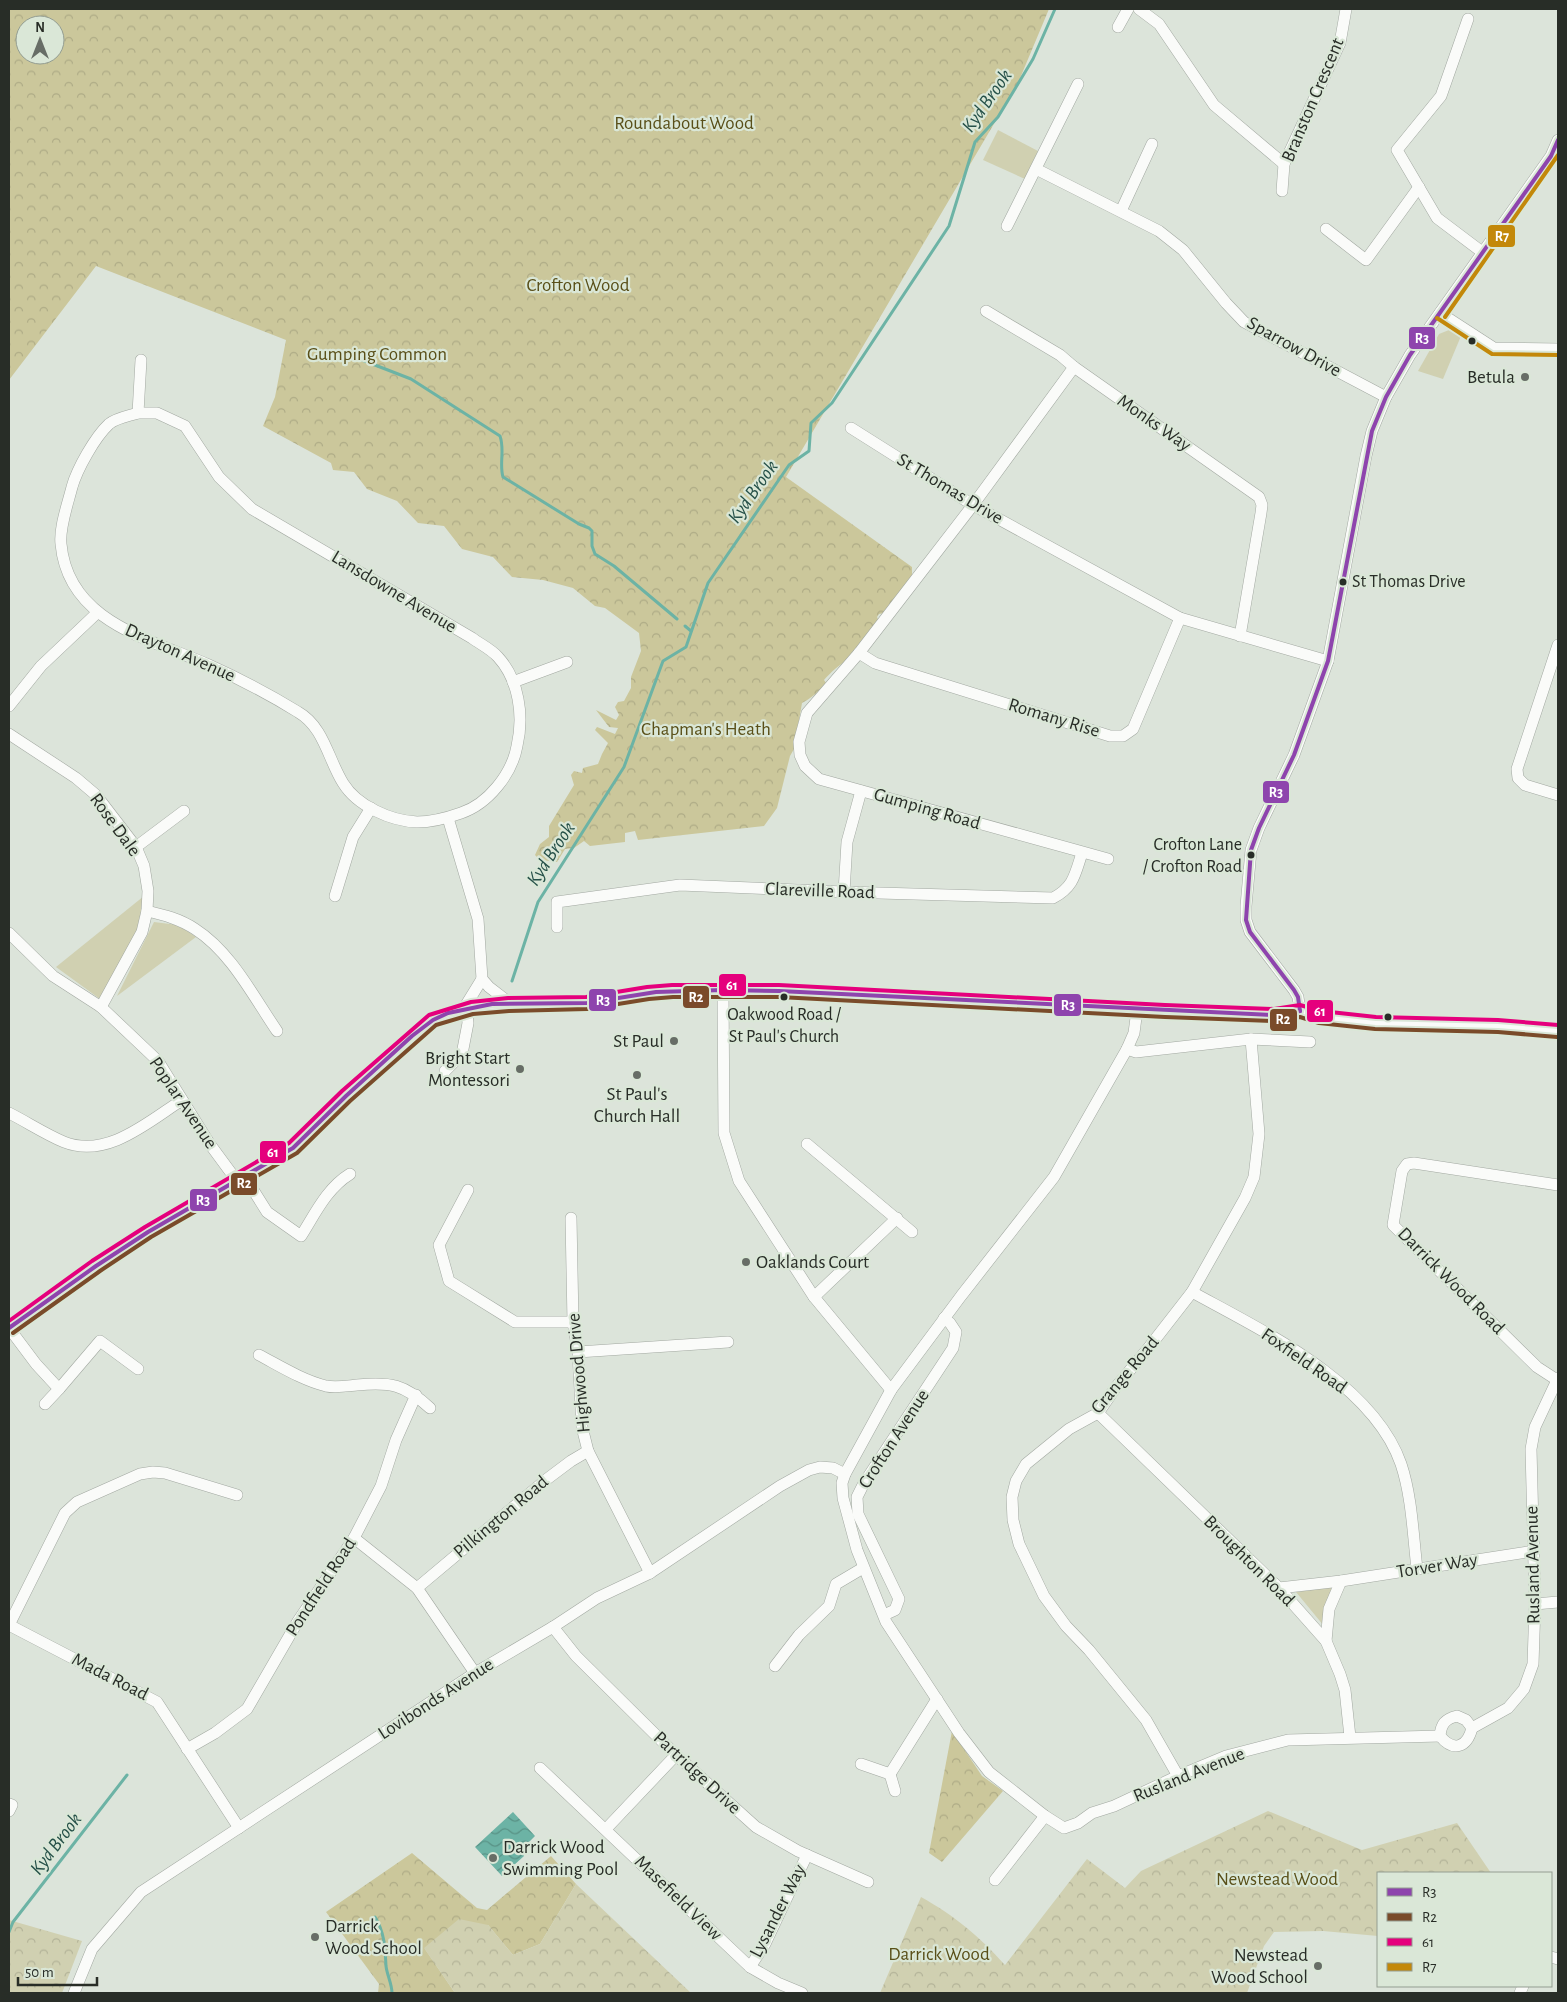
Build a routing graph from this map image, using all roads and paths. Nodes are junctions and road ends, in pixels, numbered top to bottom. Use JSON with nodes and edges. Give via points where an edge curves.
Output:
{"nodes":[{"id":1,"x":1128,"y":9,"type":"edge"},
{"id":2,"x":1139,"y":9,"type":"edge"},
{"id":3,"x":1346,"y":9,"type":"edge"},
{"id":4,"x":1468,"y":19,"type":"dead end"},
{"id":5,"x":1118,"y":27,"type":"dead end"},
{"id":6,"x":1078,"y":84,"type":"dead end"},
{"id":7,"x":1558,"y":140,"type":"edge"},
{"id":8,"x":1152,"y":144,"type":"dead end"},
{"id":9,"x":1284,"y":164,"type":"junction"},
{"id":10,"x":1036,"y":169,"type":"junction"},
{"id":11,"x":1419,"y":188,"type":"junction"},
{"id":12,"x":1282,"y":191,"type":"dead end"},
{"id":13,"x":1121,"y":211,"type":"junction"},
{"id":14,"x":1007,"y":226,"type":"dead end"},
{"id":15,"x":1326,"y":229,"type":"dead end"},
{"id":16,"x":1482,"y":252,"type":"junction"},
{"id":17,"x":986,"y":311,"type":"dead end"},
{"id":18,"x":1440,"y":313,"type":"junction"},
{"id":19,"x":1558,"y":349,"type":"edge"},
{"id":20,"x":141,"y":360,"type":"dead end"},
{"id":21,"x":1074,"y":367,"type":"junction"},
{"id":22,"x":1386,"y":397,"type":"junction"},
{"id":23,"x":138,"y":413,"type":"junction"},
{"id":24,"x":851,"y":428,"type":"dead end"},
{"id":25,"x":973,"y":505,"type":"junction"},
{"id":26,"x":97,"y":613,"type":"junction"},
{"id":27,"x":1180,"y":618,"type":"junction"},
{"id":28,"x":1240,"y":636,"type":"junction"},
{"id":29,"x":1558,"y":645,"type":"edge"},
{"id":30,"x":859,"y":653,"type":"junction"},
{"id":31,"x":1328,"y":661,"type":"junction"},
{"id":32,"x":567,"y":662,"type":"dead end"},
{"id":33,"x":513,"y":682,"type":"junction"},
{"id":34,"x":9,"y":706,"type":"edge"},
{"id":35,"x":9,"y":734,"type":"edge"},
{"id":36,"x":861,"y":791,"type":"junction"},
{"id":37,"x":1558,"y":795,"type":"edge"},
{"id":38,"x":371,"y":808,"type":"junction"},
{"id":39,"x":184,"y":811,"type":"dead end"},
{"id":40,"x":448,"y":818,"type":"junction"},
{"id":41,"x":136,"y":847,"type":"junction"},
{"id":42,"x":1082,"y":853,"type":"junction"},
{"id":43,"x":1108,"y":860,"type":"dead end"},
{"id":44,"x":844,"y":892,"type":"junction"},
{"id":45,"x":335,"y":896,"type":"dead end"},
{"id":46,"x":147,"y":911,"type":"junction"},
{"id":47,"x":557,"y":927,"type":"dead end"},
{"id":48,"x":9,"y":934,"type":"edge"},
{"id":49,"x":482,"y":979,"type":"junction"},
{"id":50,"x":723,"y":990,"type":"junction"},
{"id":51,"x":512,"y":1004,"type":"junction"},
{"id":52,"x":101,"y":1006,"type":"junction"},
{"id":53,"x":466,"y":1009,"type":"junction"},
{"id":54,"x":1136,"y":1010,"type":"junction"},
{"id":55,"x":1300,"y":1011,"type":"junction"},
{"id":56,"x":277,"y":1031,"type":"dead end"},
{"id":57,"x":1558,"y":1031,"type":"edge"},
{"id":58,"x":1251,"y":1039,"type":"junction"},
{"id":59,"x":1310,"y":1042,"type":"dead end"},
{"id":60,"x":1127,"y":1049,"type":"junction"},
{"id":61,"x":445,"y":1071,"type":"dead end"},
{"id":62,"x":182,"y":1100,"type":"junction"},
{"id":63,"x":9,"y":1113,"type":"edge"},
{"id":64,"x":807,"y":1144,"type":"dead end"},
{"id":65,"x":350,"y":1174,"type":"dead end"},
{"id":66,"x":241,"y":1179,"type":"junction"},
{"id":67,"x":1558,"y":1185,"type":"edge"},
{"id":68,"x":468,"y":1190,"type":"dead end"},
{"id":69,"x":571,"y":1218,"type":"dead end"},
{"id":70,"x":896,"y":1218,"type":"junction"},
{"id":71,"x":912,"y":1232,"type":"dead end"},
{"id":72,"x":1192,"y":1292,"type":"junction"},
{"id":73,"x":814,"y":1296,"type":"junction"},
{"id":74,"x":944,"y":1318,"type":"junction"},
{"id":75,"x":573,"y":1322,"type":"junction"},
{"id":76,"x":9,"y":1328,"type":"edge"},
{"id":77,"x":728,"y":1342,"type":"dead end"},
{"id":78,"x":578,"y":1352,"type":"junction"},
{"id":79,"x":259,"y":1355,"type":"dead end"},
{"id":80,"x":138,"y":1369,"type":"dead end"},
{"id":81,"x":1558,"y":1379,"type":"edge"},
{"id":82,"x":59,"y":1389,"type":"junction"},
{"id":83,"x":891,"y":1390,"type":"junction"},
{"id":84,"x":416,"y":1394,"type":"junction"},
{"id":85,"x":45,"y":1404,"type":"dead end"},
{"id":86,"x":430,"y":1408,"type":"dead end"},
{"id":87,"x":1098,"y":1413,"type":"junction"},
{"id":88,"x":588,"y":1451,"type":"junction"},
{"id":89,"x":845,"y":1474,"type":"junction"},
{"id":90,"x":237,"y":1495,"type":"dead end"},
{"id":91,"x":354,"y":1538,"type":"junction"},
{"id":92,"x":1534,"y":1552,"type":"junction"},
{"id":93,"x":863,"y":1568,"type":"junction"},
{"id":94,"x":1417,"y":1569,"type":"junction"},
{"id":95,"x":650,"y":1573,"type":"junction"},
{"id":96,"x":1341,"y":1581,"type":"junction"},
{"id":97,"x":417,"y":1588,"type":"junction"},
{"id":98,"x":1279,"y":1588,"type":"junction"},
{"id":99,"x":1558,"y":1602,"type":"edge"},
{"id":100,"x":1535,"y":1604,"type":"junction"},
{"id":101,"x":884,"y":1615,"type":"junction"},
{"id":102,"x":9,"y":1625,"type":"edge"},
{"id":103,"x":553,"y":1627,"type":"junction"},
{"id":104,"x":1326,"y":1641,"type":"junction"},
{"id":105,"x":775,"y":1666,"type":"dead end"},
{"id":106,"x":475,"y":1672,"type":"junction"},
{"id":107,"x":937,"y":1699,"type":"junction"},
{"id":108,"x":1472,"y":1728,"type":"junction"},
{"id":109,"x":1440,"y":1736,"type":"junction"},
{"id":110,"x":1350,"y":1738,"type":"junction"},
{"id":111,"x":187,"y":1749,"type":"junction"},
{"id":112,"x":676,"y":1755,"type":"junction"},
{"id":113,"x":861,"y":1764,"type":"dead end"},
{"id":114,"x":540,"y":1768,"type":"dead end"},
{"id":115,"x":890,"y":1774,"type":"junction"},
{"id":116,"x":1178,"y":1776,"type":"junction"},
{"id":117,"x":895,"y":1791,"type":"dead end"},
{"id":118,"x":1045,"y":1816,"type":"junction"},
{"id":119,"x":239,"y":1828,"type":"junction"},
{"id":120,"x":1064,"y":1828,"type":"joint"},
{"id":121,"x":606,"y":1829,"type":"junction"},
{"id":122,"x":807,"y":1855,"type":"junction"},
{"id":123,"x":995,"y":1880,"type":"dead end"},
{"id":124,"x":868,"y":1882,"type":"dead end"},
{"id":125,"x":750,"y":1967,"type":"junction"},
{"id":126,"x":74,"y":1993,"type":"edge"},
{"id":127,"x":802,"y":1993,"type":"edge"}],
"edges":[{"from":1,"to":5,"type":"street"},
{"from":2,"to":9,"type":"street","via":[[1159,24],[1214,105]]},
{"from":3,"to":9,"type":"street","name":"Branston Crescent","via":[[1340,43]]},
{"from":4,"to":11,"type":"street","via":[[1441,96],[1397,150]]},
{"from":6,"to":10,"type":"street"},
{"from":7,"to":16,"type":"street","via":[[1551,156]]},
{"from":8,"to":13,"type":"street"},
{"from":9,"to":12,"type":"street","name":"Branston Crescent"},
{"from":10,"to":13,"type":"street","name":"Sparrow Drive"},
{"from":10,"to":14,"type":"street"},
{"from":11,"to":15,"type":"street","via":[[1366,260]]},
{"from":11,"to":16,"type":"street","via":[[1437,218]]},
{"from":13,"to":22,"type":"street","name":"Sparrow Drive","via":[[1172,239],[1244,322]]},
{"from":16,"to":18,"type":"street"},
{"from":17,"to":21,"type":"street","name":"Monks Way","via":[[1060,355]]},
{"from":18,"to":19,"type":"street","via":[[1494,348]]},
{"from":18,"to":22,"type":"street","via":[[1410,355]]},
{"from":20,"to":23,"type":"street"},
{"from":21,"to":25,"type":"street"},
{"from":21,"to":28,"type":"street","name":"Monks Way","via":[[1259,497],[1261,513]]},
{"from":22,"to":31,"type":"street","via":[[1366,456]]},
{"from":23,"to":26,"type":"street","name":"Drayton Avenue","via":[[109,424],[75,477],[67,507],[60,542],[64,564],[74,586]]},
{"from":23,"to":33,"type":"street","name":"Lansdowne Avenue","via":[[157,413],[185,426],[219,477],[252,509],[472,638],[496,655]]},
{"from":24,"to":25,"type":"street","name":"St Thomas Drive"},
{"from":25,"to":27,"type":"street","name":"St Thomas Drive"},
{"from":25,"to":30,"type":"street"},
{"from":26,"to":34,"type":"street","via":[[41,666]]},
{"from":26,"to":38,"type":"street","name":"Drayton Avenue","via":[[132,633],[257,687],[308,718],[318,731],[344,785]]},
{"from":27,"to":28,"type":"street","name":"St Thomas Drive"},
{"from":27,"to":30,"type":"street","name":"Romany Rise","via":[[1133,729],[1123,736],[1110,736],[875,663]]},
{"from":28,"to":31,"type":"street","name":"St Thomas Drive"},
{"from":29,"to":37,"type":"street","via":[[1517,769],[1518,778],[1525,785]]},
{"from":30,"to":36,"type":"street","name":"Gumping Road","via":[[807,713],[799,742],[805,766],[819,779]]},
{"from":31,"to":55,"type":"street","via":[[1294,755],[1259,828],[1251,850],[1248,879],[1246,920],[1250,932],[1294,990]]},
{"from":32,"to":33,"type":"street"},
{"from":33,"to":40,"type":"street","name":"Lansdowne Avenue","via":[[521,723],[509,771],[482,802]]},
{"from":35,"to":41,"type":"street","name":"Rose Dale","via":[[96,794]]},
{"from":36,"to":42,"type":"street","name":"Gumping Road"},
{"from":36,"to":44,"type":"street","via":[[847,842]]},
{"from":38,"to":40,"type":"street","name":"Drayton Avenue","via":[[415,822]]},
{"from":38,"to":45,"type":"street","via":[[353,837]]},
{"from":39,"to":41,"type":"street"},
{"from":40,"to":49,"type":"street","via":[[478,919]]},
{"from":41,"to":46,"type":"street","name":"Rose Dale","via":[[144,866]]},
{"from":42,"to":43,"type":"street","name":"Gumping Road"},
{"from":42,"to":44,"type":"street","name":"Clareville Road","via":[[1073,882],[1065,892],[1053,898]]},
{"from":44,"to":47,"type":"street","name":"Clareville Road","via":[[680,885],[557,902]]},
{"from":46,"to":52,"type":"street","name":"Rose Dale","via":[[142,932]]},
{"from":46,"to":56,"type":"street","via":[[194,928],[213,943],[232,964]]},
{"from":48,"to":52,"type":"street","name":"Poplar Avenue","via":[[53,976]]},
{"from":49,"to":51,"type":"street"},
{"from":49,"to":53,"type":"street","via":[[467,1001]]},
{"from":50,"to":51,"type":"main road","via":[[656,992],[587,1002]]},
{"from":50,"to":54,"type":"main road"},
{"from":50,"to":73,"type":"street","via":[[724,1133],[739,1181]]},
{"from":51,"to":53,"type":"main road"},
{"from":52,"to":62,"type":"street","name":"Poplar Avenue","via":[[158,1061]]},
{"from":53,"to":61,"type":"street","via":[[468,1023],[462,1054]]},
{"from":53,"to":66,"type":"main road","via":[[433,1020],[346,1096],[293,1148]]},
{"from":54,"to":55,"type":"main road","via":[[1274,1015]]},
{"from":54,"to":60,"type":"street","name":"Crofton Avenue","via":[[1134,1033]]},
{"from":55,"to":57,"type":"main road","via":[[1320,1017],[1367,1022]]},
{"from":58,"to":59,"type":"street"},
{"from":58,"to":60,"type":"street","via":[[1136,1052]]},
{"from":58,"to":72,"type":"street","name":"Grange Road","via":[[1259,1134],[1254,1177]]},
{"from":60,"to":74,"type":"street","name":"Crofton Avenue","via":[[1054,1177]]},
{"from":62,"to":63,"type":"street","via":[[114,1142],[99,1146],[64,1142]]},
{"from":62,"to":66,"type":"street","name":"Poplar Avenue","via":[[209,1143]]},
{"from":64,"to":70,"type":"street"},
{"from":65,"to":66,"type":"street","name":"Poplar Avenue","via":[[330,1191],[301,1236],[267,1212]]},
{"from":66,"to":76,"type":"main road","via":[[124,1248]]},
{"from":67,"to":81,"type":"street","name":"Darrick Wood Road","via":[[1407,1164],[1402,1171],[1393,1225],[1537,1367]]},
{"from":68,"to":75,"type":"street","via":[[439,1245],[449,1281],[514,1322]]},
{"from":69,"to":75,"type":"street","name":"Highwood Drive"},
{"from":70,"to":71,"type":"street"},
{"from":70,"to":73,"type":"street"},
{"from":72,"to":87,"type":"street","name":"Grange Road"},
{"from":72,"to":94,"type":"street","name":"Foxfield Road","via":[[1308,1359],[1350,1392],[1383,1428],[1401,1465],[1407,1487]]},
{"from":73,"to":83,"type":"street"},
{"from":74,"to":83,"type":"street","name":"Crofton Avenue"},
{"from":74,"to":101,"type":"street","name":"Crofton Avenue","via":[[956,1332],[953,1348],[857,1498],[858,1514],[899,1599],[895,1610]]},
{"from":75,"to":78,"type":"street","name":"Highwood Drive"},
{"from":76,"to":82,"type":"street"},
{"from":77,"to":78,"type":"street"},
{"from":78,"to":88,"type":"street","name":"Highwood Drive","via":[[582,1427]]},
{"from":79,"to":84,"type":"street","via":[[326,1386],[392,1385]]},
{"from":80,"to":82,"type":"street","via":[[100,1341]]},
{"from":81,"to":92,"type":"street","name":"Rusland Avenue","via":[[1535,1427],[1531,1449]]},
{"from":82,"to":85,"type":"street"},
{"from":83,"to":89,"type":"street","name":"Crofton Avenue"},
{"from":84,"to":86,"type":"street"},
{"from":84,"to":91,"type":"street","name":"Pondfield Road","via":[[381,1486]]},
{"from":87,"to":98,"type":"street","name":"Broughton Road"},
{"from":87,"to":116,"type":"street","name":"Grange Road","via":[[1069,1429],[1026,1464],[1016,1481],[1012,1497],[1015,1528],[1019,1544],[1044,1596],[1146,1720]]},
{"from":88,"to":95,"type":"street","name":"Highwood Drive"},
{"from":88,"to":97,"type":"street","name":"Pilkington Road","via":[[547,1479]]},
{"from":89,"to":93,"type":"street","name":"Crofton Avenue","via":[[843,1498]]},
{"from":89,"to":95,"type":"street","name":"Lovibonds Avenue","via":[[833,1468],[809,1470]]},
{"from":90,"to":102,"type":"street","via":[[153,1472],[140,1474],[77,1502],[65,1513]]},
{"from":91,"to":97,"type":"street"},
{"from":91,"to":111,"type":"street","name":"Pondfield Road","via":[[298,1621],[247,1709]]},
{"from":92,"to":94,"type":"street","name":"Torver Way"},
{"from":92,"to":100,"type":"street","name":"Rusland Avenue"},
{"from":93,"to":101,"type":"street","name":"Crofton Avenue"},
{"from":93,"to":105,"type":"street","via":[[836,1584],[829,1606],[799,1634]]},
{"from":94,"to":96,"type":"street","name":"Torver Way"},
{"from":95,"to":103,"type":"street","name":"Lovibonds Avenue","via":[[597,1598]]},
{"from":96,"to":98,"type":"street","name":"Torver Way"},
{"from":96,"to":104,"type":"street","via":[[1329,1608]]},
{"from":97,"to":106,"type":"street"},
{"from":98,"to":104,"type":"street","name":"Broughton Road"},
{"from":99,"to":100,"type":"street"},
{"from":100,"to":108,"type":"street","name":"Rusland Avenue","via":[[1533,1664],[1524,1689],[1508,1708]]},
{"from":101,"to":107,"type":"street","name":"Crofton Avenue"},
{"from":102,"to":111,"type":"street","name":"Mada Road","via":[[157,1702]]},
{"from":103,"to":106,"type":"street","name":"Lovibonds Avenue"},
{"from":103,"to":112,"type":"street","name":"Partridge Drive","via":[[576,1656]]},
{"from":104,"to":110,"type":"street","name":"Broughton Road","via":[[1345,1690]]},
{"from":106,"to":119,"type":"street","name":"Lovibonds Avenue"},
{"from":107,"to":115,"type":"street"},
{"from":107,"to":118,"type":"street","name":"Crofton Avenue","via":[[989,1772]]},
{"from":108,"to":109,"type":"street","name":"Rusland Avenue","via":[[1465,1743],[1456,1746],[1446,1744]]},
{"from":108,"to":109,"type":"street","via":[[1457,1716],[1447,1718]]},
{"from":109,"to":110,"type":"street","name":"Rusland Avenue"},
{"from":110,"to":116,"type":"street","name":"Rusland Avenue","via":[[1288,1740],[1226,1756]]},
{"from":111,"to":119,"type":"street","name":"Mada Road"},
{"from":112,"to":121,"type":"street"},
{"from":112,"to":122,"type":"street","name":"Partridge Drive","via":[[756,1827]]},
{"from":113,"to":115,"type":"street"},
{"from":114,"to":121,"type":"street","name":"Masefield View"},
{"from":115,"to":117,"type":"street"},
{"from":116,"to":120,"type":"street","name":"Rusland Avenue"},
{"from":118,"to":120,"type":"street","name":"Crofton Avenue"},
{"from":118,"to":123,"type":"street"},
{"from":119,"to":126,"type":"street","name":"Lovibonds Avenue","via":[[141,1892],[92,1949]]},
{"from":121,"to":125,"type":"street","name":"Masefield View"},
{"from":122,"to":124,"type":"street","name":"Partridge Drive"},
{"from":122,"to":125,"type":"street","name":"Lysander Way","via":[[765,1944]]},
{"from":125,"to":127,"type":"street","name":"Masefield View"}]}
